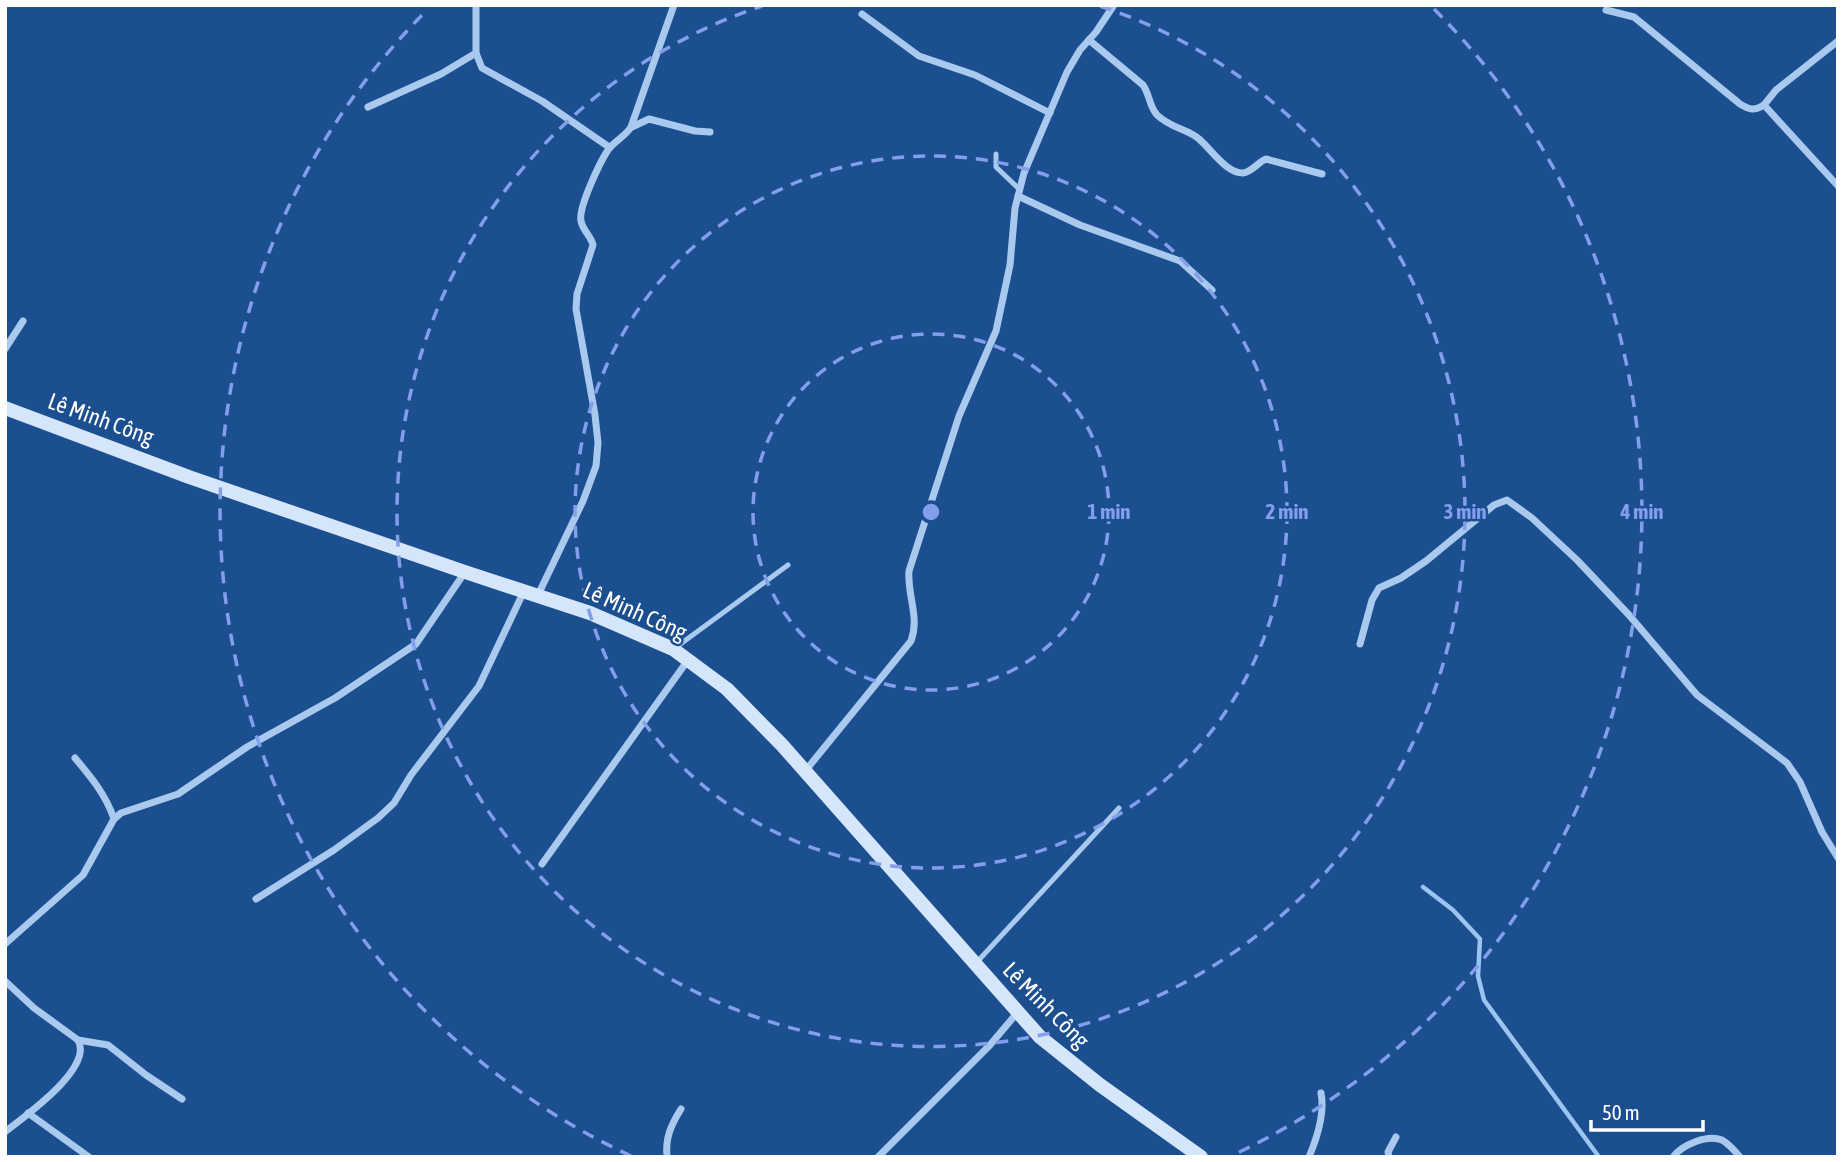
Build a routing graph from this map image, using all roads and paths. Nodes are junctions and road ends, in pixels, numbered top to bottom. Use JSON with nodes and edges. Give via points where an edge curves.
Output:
{"nodes":[{"id":1,"x":476,"y":5,"type":"edge"},
{"id":2,"x":674,"y":5,"type":"edge"},
{"id":3,"x":1114,"y":5,"type":"edge"},
{"id":4,"x":1606,"y":10,"type":"dead end"},
{"id":5,"x":862,"y":13,"type":"dead end"},
{"id":6,"x":1089,"y":40,"type":"junction"},
{"id":7,"x":1838,"y":41,"type":"edge"},
{"id":8,"x":476,"y":53,"type":"junction"},
{"id":9,"x":1764,"y":105,"type":"junction"},
{"id":10,"x":368,"y":107,"type":"dead end"},
{"id":11,"x":1050,"y":113,"type":"junction"},
{"id":12,"x":632,"y":127,"type":"junction"},
{"id":13,"x":710,"y":132,"type":"dead end"},
{"id":14,"x":609,"y":148,"type":"junction"},
{"id":15,"x":996,"y":154,"type":"dead end"},
{"id":16,"x":1322,"y":174,"type":"dead end"},
{"id":17,"x":1838,"y":186,"type":"edge"},
{"id":18,"x":1018,"y":192,"type":"junction"},
{"id":19,"x":1212,"y":290,"type":"dead end"},
{"id":20,"x":23,"y":321,"type":"dead end"},
{"id":21,"x":5,"y":349,"type":"edge"},
{"id":22,"x":5,"y":408,"type":"edge"},
{"id":23,"x":788,"y":565,"type":"dead end"},
{"id":24,"x":465,"y":572,"type":"junction"},
{"id":25,"x":531,"y":592,"type":"junction"},
{"id":26,"x":1360,"y":644,"type":"dead end"},
{"id":27,"x":673,"y":649,"type":"junction"},
{"id":28,"x":689,"y":660,"type":"junction"},
{"id":29,"x":75,"y":758,"type":"dead end"},
{"id":30,"x":806,"y":770,"type":"junction"},
{"id":31,"x":1119,"y":808,"type":"dead end"},
{"id":32,"x":114,"y":819,"type":"junction"},
{"id":33,"x":1838,"y":858,"type":"edge"},
{"id":34,"x":542,"y":863,"type":"dead end"},
{"id":35,"x":256,"y":899,"type":"dead end"},
{"id":36,"x":5,"y":944,"type":"edge"},
{"id":37,"x":975,"y":964,"type":"junction"},
{"id":38,"x":5,"y":981,"type":"edge"},
{"id":39,"x":1017,"y":1013,"type":"junction"},
{"id":40,"x":78,"y":1040,"type":"junction"},
{"id":41,"x":1321,"y":1093,"type":"dead end"},
{"id":42,"x":182,"y":1099,"type":"dead end"},
{"id":43,"x":681,"y":1110,"type":"dead end"},
{"id":44,"x":27,"y":1113,"type":"junction"},
{"id":45,"x":5,"y":1132,"type":"edge"},
{"id":46,"x":1396,"y":1137,"type":"dead end"},
{"id":47,"x":89,"y":1157,"type":"edge"},
{"id":48,"x":667,"y":1157,"type":"edge"},
{"id":49,"x":878,"y":1157,"type":"edge"},
{"id":50,"x":1201,"y":1157,"type":"edge"},
{"id":51,"x":1309,"y":1157,"type":"edge"},
{"id":52,"x":1389,"y":1157,"type":"edge"},
{"id":53,"x":1673,"y":1157,"type":"edge"},
{"id":54,"x":1740,"y":1157,"type":"edge"}],
"edges":[{"from":1,"to":8,"type":"street"},
{"from":2,"to":12,"type":"street"},
{"from":3,"to":6,"type":"street"},
{"from":4,"to":9,"type":"street","via":[[1634,17],[1740,104],[1749,109]]},
{"from":5,"to":11,"type":"street","via":[[919,56],[975,75]]},
{"from":6,"to":11,"type":"street","via":[[1067,72]]},
{"from":6,"to":16,"type":"street","via":[[1143,85],[1155,113],[1173,128],[1194,135],[1227,166],[1246,173],[1266,159]]},
{"from":7,"to":9,"type":"street"},
{"from":8,"to":10,"type":"street"},
{"from":8,"to":14,"type":"street","via":[[482,68],[542,101]]},
{"from":9,"to":17,"type":"street"},
{"from":11,"to":18,"type":"street"},
{"from":12,"to":13,"type":"street","via":[[649,119]]},
{"from":12,"to":14,"type":"street"},
{"from":14,"to":25,"type":"street","via":[[582,208],[581,223],[593,245],[576,309],[596,415],[596,466],[583,501]]},
{"from":15,"to":18,"type":"lane","via":[[996,167]]},
{"from":18,"to":19,"type":"street","via":[[1080,225],[1181,261]]},
{"from":18,"to":30,"type":"street","via":[[1010,265],[996,331],[959,416],[909,570],[914,632],[905,650]]},
{"from":20,"to":21,"type":"street"},
{"from":22,"to":24,"type":"main road","name":"Lê Minh Công"},
{"from":23,"to":27,"type":"lane"},
{"from":24,"to":25,"type":"main road","name":"Lê Minh Công"},
{"from":24,"to":32,"type":"street","via":[[416,644],[178,794]]},
{"from":25,"to":27,"type":"main road","name":"Lê Minh Công"},
{"from":25,"to":35,"type":"street","via":[[479,686],[394,803],[334,850]]},
{"from":26,"to":33,"type":"street","via":[[1379,587],[1412,571],[1494,505],[1507,500],[1577,560],[1697,695],[1787,763]]},
{"from":27,"to":28,"type":"main road","name":"Lê Minh Công"},
{"from":28,"to":30,"type":"main road","name":"Lê Minh Công","via":[[727,689]]},
{"from":28,"to":34,"type":"street"},
{"from":29,"to":32,"type":"street","via":[[98,787]]},
{"from":30,"to":37,"type":"main road","name":"Lê Minh Công"},
{"from":31,"to":37,"type":"lane"},
{"from":32,"to":36,"type":"street","via":[[83,875]]},
{"from":37,"to":39,"type":"main road","name":"Lê Minh Công"},
{"from":38,"to":40,"type":"street"},
{"from":39,"to":49,"type":"street"},
{"from":39,"to":50,"type":"main road","name":"Lê Minh Công","via":[[1064,1058]]},
{"from":40,"to":42,"type":"street","via":[[108,1045]]},
{"from":40,"to":44,"type":"street","via":[[81,1056],[73,1070]]},
{"from":41,"to":51,"type":"street","via":[[1322,1112]]},
{"from":43,"to":48,"type":"street","via":[[670,1126]]},
{"from":44,"to":45,"type":"street"},
{"from":44,"to":47,"type":"street"},
{"from":46,"to":52,"type":"street"},
{"from":53,"to":54,"type":"street","via":[[1684,1147],[1712,1138],[1723,1141]]}]}
